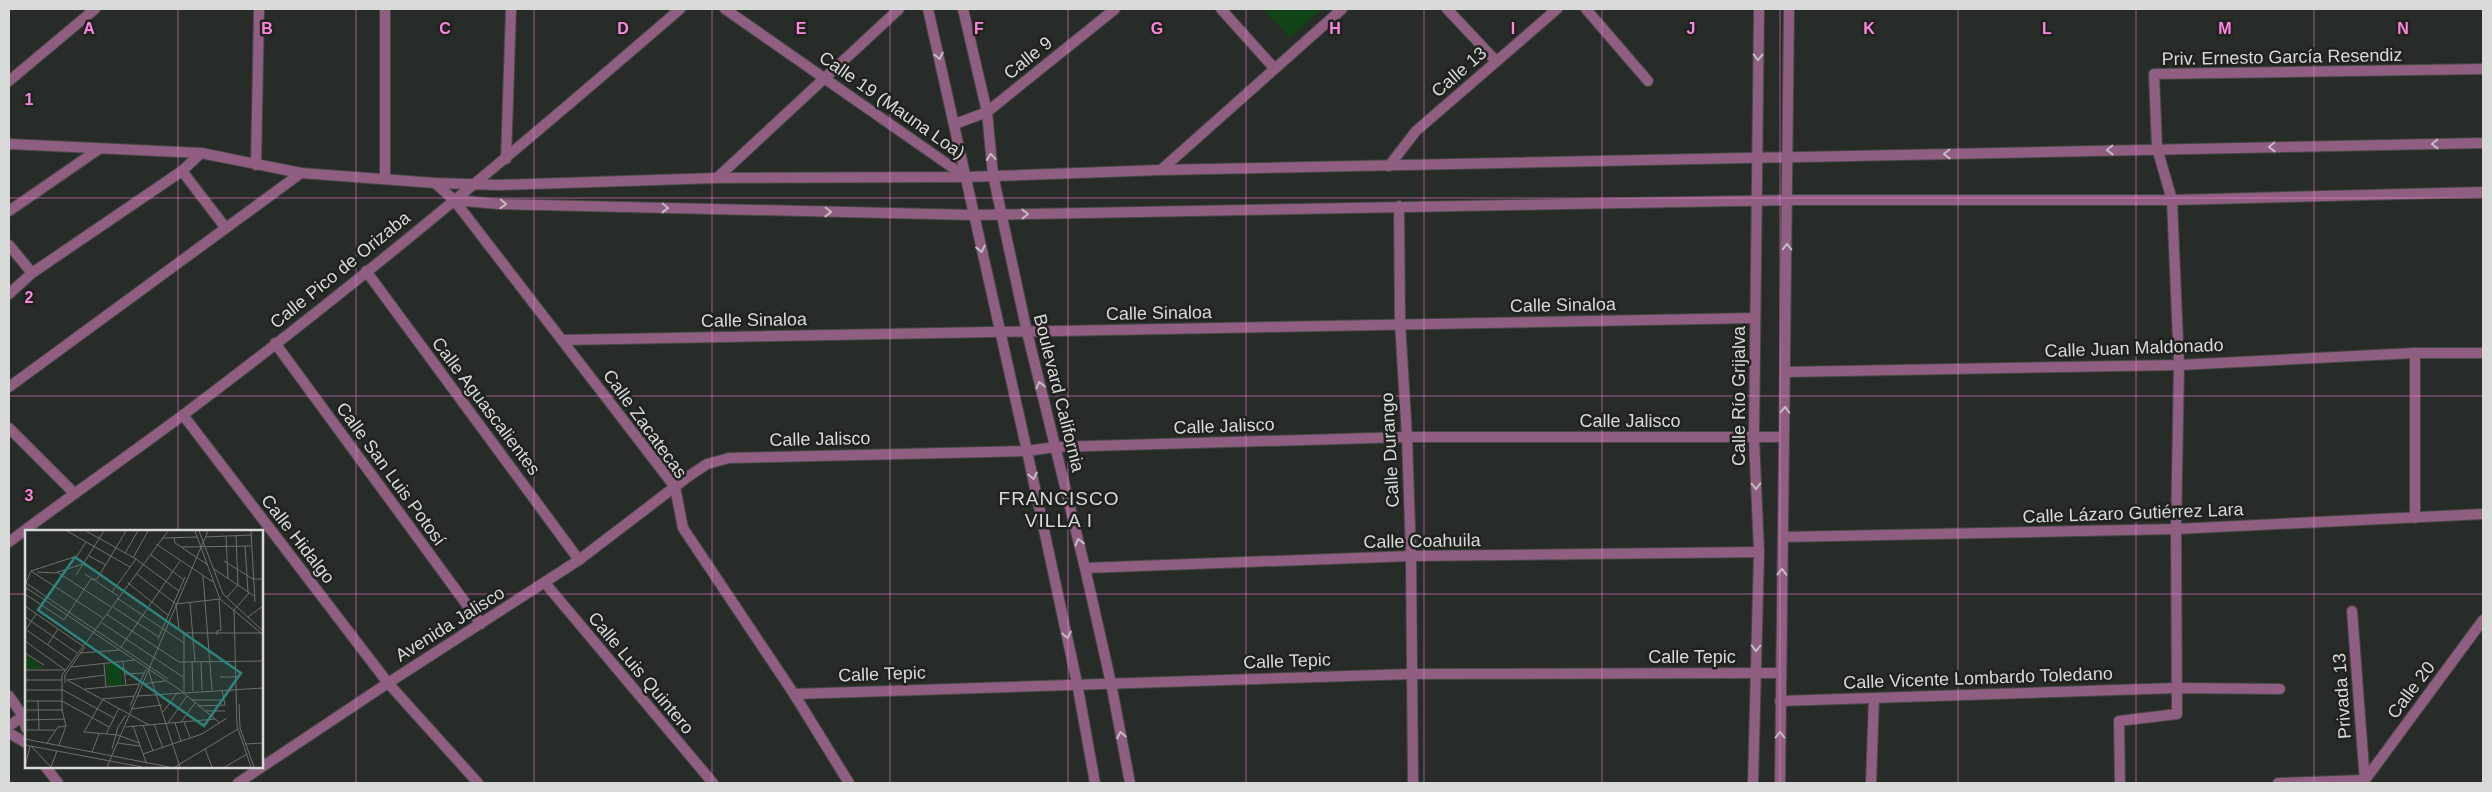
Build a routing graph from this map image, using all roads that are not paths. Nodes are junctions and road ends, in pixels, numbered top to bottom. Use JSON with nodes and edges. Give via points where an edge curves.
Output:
{"nodes":[{"id":1,"x":95,"y":9,"type":"edge"},
{"id":2,"x":259,"y":9,"type":"edge"},
{"id":3,"x":385,"y":9,"type":"edge"},
{"id":4,"x":511,"y":9,"type":"edge"},
{"id":5,"x":680,"y":9,"type":"edge"},
{"id":6,"x":725,"y":9,"type":"edge"},
{"id":7,"x":899,"y":9,"type":"edge"},
{"id":8,"x":928,"y":9,"type":"edge"},
{"id":9,"x":963,"y":9,"type":"edge"},
{"id":10,"x":1115,"y":9,"type":"edge"},
{"id":11,"x":1220,"y":9,"type":"edge"},
{"id":12,"x":1342,"y":9,"type":"edge"},
{"id":13,"x":1447,"y":9,"type":"edge"},
{"id":14,"x":1557,"y":9,"type":"edge"},
{"id":15,"x":1586,"y":9,"type":"edge"},
{"id":16,"x":1758,"y":9,"type":"edge"},
{"id":17,"x":1789,"y":9,"type":"edge"},
{"id":18,"x":1496,"y":61,"type":"junction"},
{"id":19,"x":1274,"y":68,"type":"junction"},
{"id":20,"x":2483,"y":69,"type":"edge"},
{"id":21,"x":823,"y":77,"type":"junction"},
{"id":22,"x":9,"y":81,"type":"edge"},
{"id":23,"x":1648,"y":81,"type":"dead end"},
{"id":24,"x":987,"y":112,"type":"junction"},
{"id":25,"x":955,"y":124,"type":"junction"},
{"id":26,"x":2483,"y":143,"type":"edge"},
{"id":27,"x":9,"y":144,"type":"edge"},
{"id":28,"x":99,"y":148,"type":"junction"},
{"id":29,"x":2157,"y":148,"type":"junction"},
{"id":30,"x":200,"y":153,"type":"junction"},
{"id":31,"x":1757,"y":158,"type":"junction"},
{"id":32,"x":1788,"y":158,"type":"junction"},
{"id":33,"x":506,"y":159,"type":"junction"},
{"id":34,"x":256,"y":165,"type":"junction"},
{"id":35,"x":1389,"y":166,"type":"junction"},
{"id":36,"x":1161,"y":170,"type":"junction"},
{"id":37,"x":182,"y":171,"type":"junction"},
{"id":38,"x":301,"y":173,"type":"junction"},
{"id":39,"x":992,"y":175,"type":"junction"},
{"id":40,"x":966,"y":177,"type":"junction"},
{"id":41,"x":385,"y":178,"type":"junction"},
{"id":42,"x":717,"y":178,"type":"junction"},
{"id":43,"x":435,"y":184,"type":"junction"},
{"id":44,"x":475,"y":184,"type":"junction"},
{"id":45,"x":2483,"y":192,"type":"edge"},
{"id":46,"x":454,"y":200,"type":"junction"},
{"id":47,"x":1756,"y":200,"type":"junction"},
{"id":48,"x":1788,"y":200,"type":"junction"},
{"id":49,"x":2172,"y":200,"type":"junction"},
{"id":50,"x":1398,"y":206,"type":"junction"},
{"id":51,"x":9,"y":212,"type":"edge"},
{"id":52,"x":973,"y":215,"type":"junction"},
{"id":53,"x":1002,"y":215,"type":"junction"},
{"id":54,"x":225,"y":227,"type":"junction"},
{"id":55,"x":9,"y":245,"type":"edge"},
{"id":56,"x":366,"y":271,"type":"junction"},
{"id":57,"x":32,"y":273,"type":"junction"},
{"id":58,"x":9,"y":294,"type":"edge"},
{"id":59,"x":1755,"y":318,"type":"junction"},
{"id":60,"x":1400,"y":324,"type":"junction"},
{"id":61,"x":1027,"y":332,"type":"junction"},
{"id":62,"x":999,"y":333,"type":"junction"},
{"id":63,"x":562,"y":340,"type":"junction"},
{"id":64,"x":275,"y":343,"type":"junction"},
{"id":65,"x":2415,"y":353,"type":"junction"},
{"id":66,"x":2483,"y":353,"type":"edge"},
{"id":67,"x":2179,"y":365,"type":"junction"},
{"id":68,"x":1786,"y":372,"type":"junction"},
{"id":69,"x":9,"y":387,"type":"edge"},
{"id":70,"x":183,"y":415,"type":"junction"},
{"id":71,"x":9,"y":428,"type":"edge"},
{"id":72,"x":1407,"y":437,"type":"junction"},
{"id":73,"x":1754,"y":437,"type":"junction"},
{"id":74,"x":1784,"y":437,"type":"junction"},
{"id":75,"x":1056,"y":448,"type":"junction"},
{"id":76,"x":1027,"y":451,"type":"junction"},
{"id":77,"x":674,"y":486,"type":"junction"},
{"id":78,"x":74,"y":493,"type":"junction"},
{"id":79,"x":2483,"y":514,"type":"edge"},
{"id":80,"x":2415,"y":518,"type":"junction"},
{"id":81,"x":2176,"y":529,"type":"junction"},
{"id":82,"x":1783,"y":536,"type":"junction"},
{"id":83,"x":9,"y":542,"type":"edge"},
{"id":84,"x":1759,"y":552,"type":"junction"},
{"id":85,"x":1411,"y":556,"type":"junction"},
{"id":86,"x":579,"y":560,"type":"junction"},
{"id":87,"x":1085,"y":568,"type":"junction"},
{"id":88,"x":545,"y":583,"type":"junction"},
{"id":89,"x":2352,"y":611,"type":"dead end"},
{"id":90,"x":2483,"y":620,"type":"edge"},
{"id":91,"x":481,"y":624,"type":"junction"},
{"id":92,"x":1780,"y":673,"type":"junction"},
{"id":93,"x":1411,"y":674,"type":"junction"},
{"id":94,"x":1755,"y":674,"type":"junction"},
{"id":95,"x":388,"y":683,"type":"junction"},
{"id":96,"x":1077,"y":683,"type":"junction"},
{"id":97,"x":1111,"y":683,"type":"junction"},
{"id":98,"x":2176,"y":688,"type":"junction"},
{"id":99,"x":2280,"y":689,"type":"dead end"},
{"id":100,"x":794,"y":694,"type":"junction"},
{"id":101,"x":9,"y":696,"type":"edge"},
{"id":102,"x":1874,"y":698,"type":"junction"},
{"id":103,"x":1780,"y":701,"type":"junction"},
{"id":104,"x":25,"y":715,"type":"edge"},
{"id":105,"x":9,"y":726,"type":"edge"},
{"id":106,"x":9,"y":733,"type":"edge"},
{"id":107,"x":25,"y":742,"type":"edge"},
{"id":108,"x":46,"y":767,"type":"edge"},
{"id":109,"x":2365,"y":781,"type":"edge"},
{"id":110,"x":58,"y":783,"type":"edge"},
{"id":111,"x":238,"y":783,"type":"edge"},
{"id":112,"x":478,"y":783,"type":"edge"},
{"id":113,"x":713,"y":783,"type":"edge"},
{"id":114,"x":849,"y":783,"type":"edge"},
{"id":115,"x":1095,"y":783,"type":"edge"},
{"id":116,"x":1130,"y":783,"type":"edge"},
{"id":117,"x":1413,"y":783,"type":"edge"},
{"id":118,"x":1753,"y":783,"type":"edge"},
{"id":119,"x":1780,"y":783,"type":"edge"},
{"id":120,"x":1871,"y":783,"type":"edge"},
{"id":121,"x":2120,"y":783,"type":"edge"},
{"id":122,"x":2278,"y":783,"type":"edge"}],
"edges":[{"from":1,"to":22,"type":"street"},
{"from":2,"to":34,"type":"street"},
{"from":3,"to":41,"type":"street"},
{"from":4,"to":33,"type":"street"},
{"from":5,"to":33,"type":"street","name":"Calle Pico de Orizaba"},
{"from":6,"to":21,"type":"street","name":"Calle 19 (Mauna Loa)"},
{"from":7,"to":21,"type":"street"},
{"from":8,"to":25,"type":"street","one_way":true},
{"from":9,"to":24,"type":"street","name":"Boulevard California"},
{"from":10,"to":24,"type":"street","name":"Calle 9"},
{"from":11,"to":19,"type":"street"},
{"from":12,"to":19,"type":"street"},
{"from":13,"to":18,"type":"street"},
{"from":14,"to":18,"type":"street","name":"Calle 13"},
{"from":15,"to":23,"type":"street"},
{"from":16,"to":31,"type":"street","name":"Calle Río Grijalva","one_way":true},
{"from":17,"to":32,"type":"street"},
{"from":18,"to":35,"type":"street","name":"Calle 13","via":[[1416,131]]},
{"from":19,"to":36,"type":"street"},
{"from":20,"to":29,"type":"street","name":"Priv. Ernesto García Resendiz","via":[[2154,74]]},
{"from":21,"to":40,"type":"street","name":"Calle 19 (Mauna Loa)"},
{"from":21,"to":42,"type":"street"},
{"from":24,"to":25,"type":"street","name":"Calle 9"},
{"from":39,"to":24,"type":"street","name":"Boulevard California","one_way":true},
{"from":25,"to":40,"type":"street"},
{"from":26,"to":29,"type":"street","one_way":true},
{"from":27,"to":28,"type":"street"},
{"from":28,"to":30,"type":"street"},
{"from":28,"to":51,"type":"street"},
{"from":29,"to":32,"type":"street","one_way":true},
{"from":29,"to":49,"type":"street"},
{"from":30,"to":34,"type":"street"},
{"from":30,"to":37,"type":"street"},
{"from":31,"to":32,"type":"street"},
{"from":31,"to":35,"type":"street"},
{"from":31,"to":47,"type":"street","name":"Calle Río Grijalva"},
{"from":32,"to":48,"type":"street"},
{"from":33,"to":44,"type":"street","name":"Calle Pico de Orizaba"},
{"from":34,"to":38,"type":"street"},
{"from":35,"to":36,"type":"street"},
{"from":36,"to":39,"type":"street"},
{"from":37,"to":54,"type":"street"},
{"from":37,"to":57,"type":"street"},
{"from":38,"to":41,"type":"street"},
{"from":38,"to":54,"type":"street"},
{"from":39,"to":40,"type":"street"},
{"from":39,"to":53,"type":"street","name":"Boulevard California"},
{"from":40,"to":42,"type":"street"},
{"from":40,"to":52,"type":"street"},
{"from":41,"to":43,"type":"street"},
{"from":42,"to":44,"type":"street"},
{"from":43,"to":44,"type":"street"},
{"from":43,"to":46,"type":"street","name":"Calle Zacatecas"},
{"from":44,"to":46,"type":"street","name":"Calle Pico de Orizaba"},
{"from":45,"to":49,"type":"street"},
{"from":46,"to":52,"type":"street","one_way":true,"via":[[498,204]]},
{"from":46,"to":56,"type":"street","name":"Calle Pico de Orizaba"},
{"from":46,"to":63,"type":"street","name":"Calle Zacatecas"},
{"from":47,"to":48,"type":"street"},
{"from":47,"to":50,"type":"street"},
{"from":47,"to":59,"type":"street","name":"Calle Río Grijalva"},
{"from":48,"to":49,"type":"street"},
{"from":68,"to":48,"type":"street","one_way":true},
{"from":49,"to":67,"type":"street"},
{"from":53,"to":50,"type":"street","one_way":true},
{"from":50,"to":60,"type":"street","name":"Calle Durango"},
{"from":52,"to":53,"type":"street"},
{"from":52,"to":62,"type":"street","one_way":true},
{"from":53,"to":61,"type":"street","name":"Boulevard California"},
{"from":54,"to":69,"type":"street"},
{"from":55,"to":57,"type":"street"},
{"from":56,"to":64,"type":"street","name":"Calle Pico de Orizaba"},
{"from":56,"to":86,"type":"street","name":"Calle Aguascalientes"},
{"from":57,"to":58,"type":"street"},
{"from":59,"to":60,"type":"street","name":"Calle Sinaloa"},
{"from":59,"to":73,"type":"street","name":"Calle Río Grijalva"},
{"from":60,"to":61,"type":"street","name":"Calle Sinaloa"},
{"from":60,"to":72,"type":"street","name":"Calle Durango"},
{"from":61,"to":62,"type":"street","name":"Calle Sinaloa"},
{"from":75,"to":61,"type":"street","name":"Boulevard California","one_way":true},
{"from":62,"to":63,"type":"street","name":"Calle Sinaloa"},
{"from":62,"to":76,"type":"street"},
{"from":63,"to":77,"type":"street","name":"Calle Zacatecas"},
{"from":64,"to":70,"type":"street","name":"Calle Pico de Orizaba"},
{"from":64,"to":91,"type":"street","name":"Calle San Luis Potosí"},
{"from":65,"to":66,"type":"street","name":"Calle Juan Maldonado"},
{"from":65,"to":67,"type":"street","name":"Calle Juan Maldonado"},
{"from":65,"to":80,"type":"street"},
{"from":67,"to":68,"type":"street","name":"Calle Juan Maldonado"},
{"from":67,"to":81,"type":"street"},
{"from":74,"to":68,"type":"street","one_way":true},
{"from":70,"to":78,"type":"street","name":"Calle Pico de Orizaba"},
{"from":70,"to":95,"type":"street","name":"Calle Hidalgo"},
{"from":71,"to":78,"type":"street"},
{"from":72,"to":73,"type":"street","name":"Calle Jalisco"},
{"from":72,"to":75,"type":"street","name":"Calle Jalisco"},
{"from":72,"to":85,"type":"street","name":"Calle Durango"},
{"from":73,"to":74,"type":"street","name":"Calle Jalisco"},
{"from":73,"to":84,"type":"street","name":"Calle Río Grijalva","one_way":true},
{"from":74,"to":82,"type":"street"},
{"from":75,"to":76,"type":"street","name":"Calle Jalisco"},
{"from":87,"to":75,"type":"street","name":"Boulevard California","one_way":true},
{"from":76,"to":77,"type":"street","name":"Calle Jalisco","via":[[729,458],[707,464]]},
{"from":76,"to":96,"type":"street","one_way":true},
{"from":77,"to":86,"type":"street","name":"Avenida Jalisco"},
{"from":77,"to":100,"type":"street","name":"Calle Zacatecas","via":[[683,528]]},
{"from":78,"to":83,"type":"street","name":"Calle Pico de Orizaba"},
{"from":79,"to":80,"type":"street","name":"Calle Lázaro Gutiérrez Lara"},
{"from":80,"to":81,"type":"street","name":"Calle Lázaro Gutiérrez Lara"},
{"from":81,"to":82,"type":"street","name":"Calle Lázaro Gutiérrez Lara"},
{"from":81,"to":98,"type":"street"},
{"from":92,"to":82,"type":"street","one_way":true},
{"from":84,"to":85,"type":"street","name":"Calle Coahuila"},
{"from":84,"to":94,"type":"street","name":"Calle Río Grijalva","one_way":true},
{"from":85,"to":87,"type":"street","name":"Calle Coahuila"},
{"from":85,"to":93,"type":"street","name":"Calle Durango"},
{"from":86,"to":88,"type":"street","name":"Avenida Jalisco"},
{"from":87,"to":97,"type":"street","name":"Boulevard California"},
{"from":88,"to":91,"type":"street","name":"Avenida Jalisco"},
{"from":88,"to":113,"type":"street","name":"Calle Luis Quintero"},
{"from":89,"to":109,"type":"street","name":"Privada 13"},
{"from":90,"to":109,"type":"street","name":"Calle 20"},
{"from":91,"to":95,"type":"street","name":"Avenida Jalisco"},
{"from":92,"to":94,"type":"street","name":"Calle Tepic"},
{"from":92,"to":103,"type":"street"},
{"from":93,"to":94,"type":"street","name":"Calle Tepic"},
{"from":93,"to":97,"type":"street","name":"Calle Tepic"},
{"from":93,"to":117,"type":"street","name":"Calle Durango"},
{"from":94,"to":118,"type":"street","name":"Calle Río Grijalva"},
{"from":95,"to":111,"type":"street","name":"Avenida Jalisco"},
{"from":95,"to":112,"type":"street","name":"Calle Hidalgo"},
{"from":96,"to":97,"type":"street","name":"Calle Tepic"},
{"from":96,"to":100,"type":"street","name":"Calle Tepic"},
{"from":96,"to":115,"type":"street"},
{"from":116,"to":97,"type":"street","name":"Boulevard California","one_way":true},
{"from":98,"to":99,"type":"street","name":"Calle Vicente Lombardo Toledano"},
{"from":98,"to":102,"type":"street","name":"Calle Vicente Lombardo Toledano"},
{"from":98,"to":121,"type":"street","via":[[2177,714],[2118,722]]},
{"from":100,"to":114,"type":"street","name":"Calle Zacatecas"},
{"from":101,"to":104,"type":"street"},
{"from":102,"to":103,"type":"street","name":"Calle Vicente Lombardo Toledano"},
{"from":102,"to":120,"type":"street"},
{"from":119,"to":103,"type":"street","one_way":true},
{"from":104,"to":105,"type":"street"},
{"from":106,"to":107,"type":"street"},
{"from":108,"to":110,"type":"street"},
{"from":109,"to":122,"type":"street"}]}
